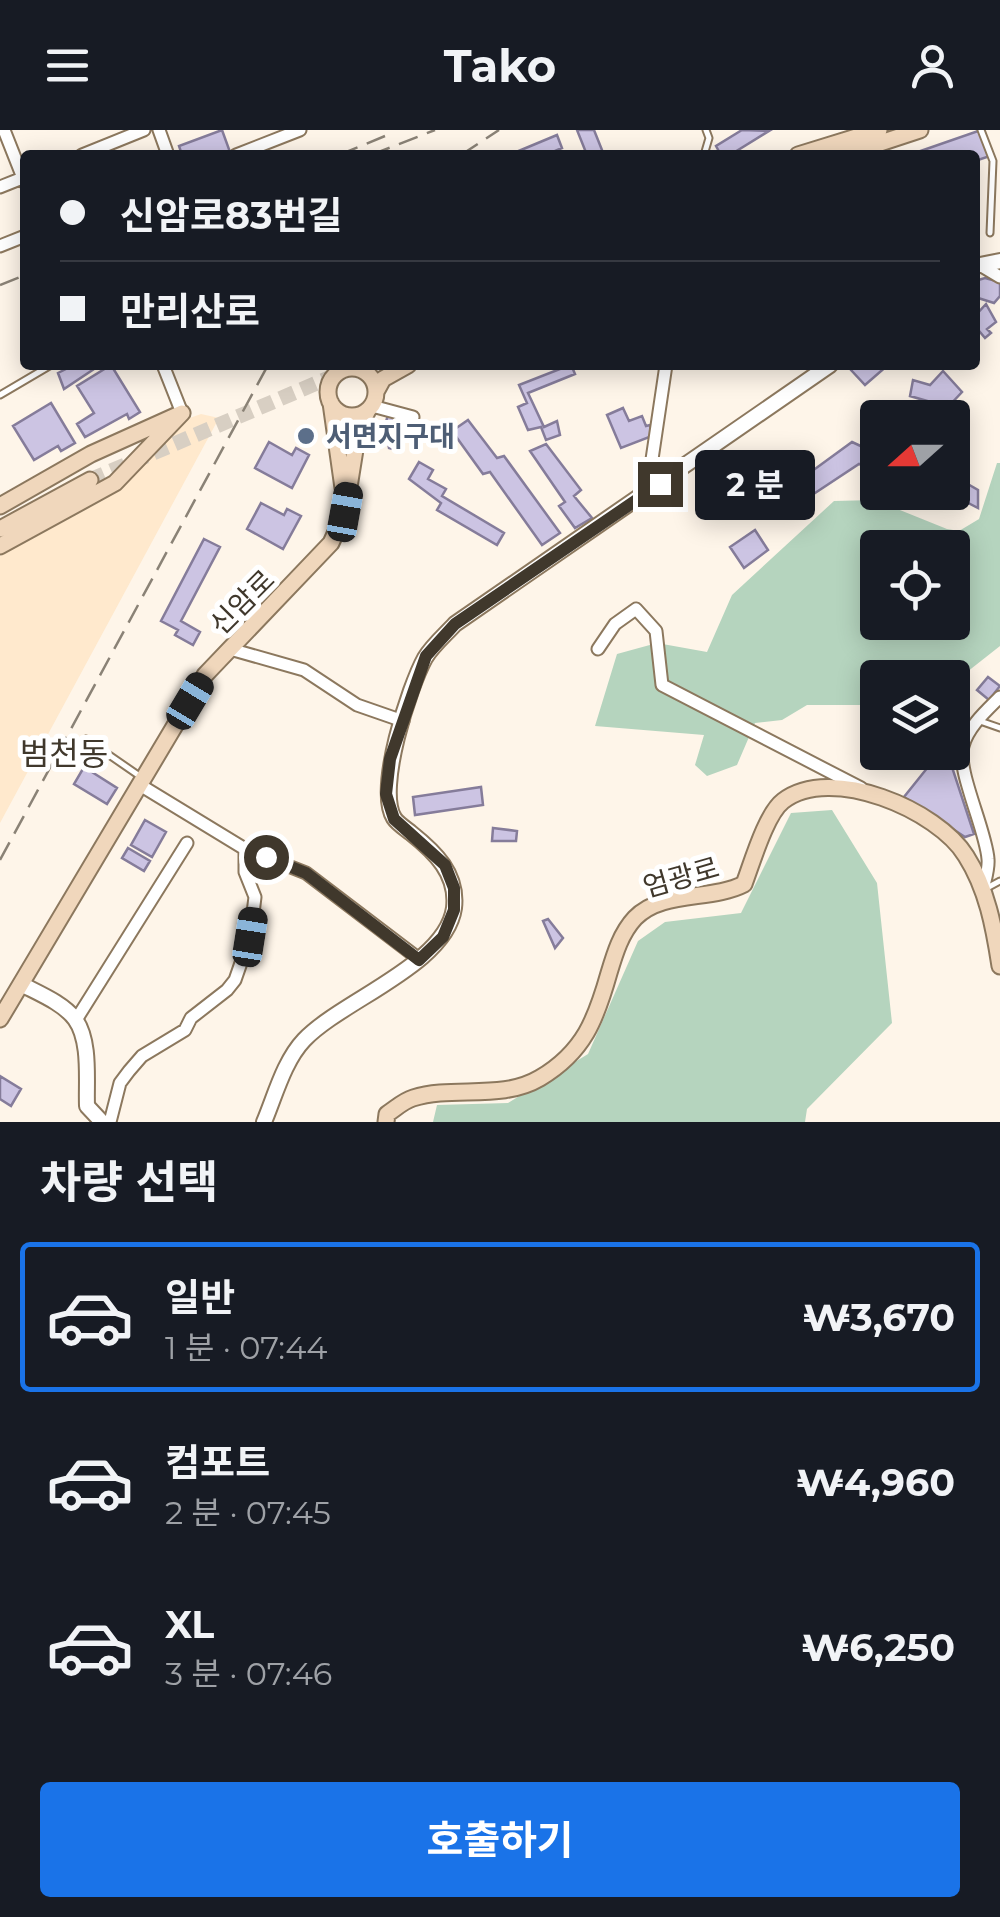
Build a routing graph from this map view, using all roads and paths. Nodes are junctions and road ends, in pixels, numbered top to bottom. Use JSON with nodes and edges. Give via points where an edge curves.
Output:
{"nodes":[{"id":1,"x":144,"y":130,"type":"edge"},
{"id":2,"x":300,"y":130,"type":"edge"},
{"id":3,"x":879,"y":130,"type":"edge"},
{"id":4,"x":920,"y":130,"type":"edge"},
{"id":5,"x":981,"y":130,"type":"edge"},
{"id":6,"x":3,"y":133,"type":"edge"},
{"id":7,"x":94,"y":150,"type":"edge"},
{"id":8,"x":249,"y":150,"type":"edge"},
{"id":9,"x":814,"y":150,"type":"edge"},
{"id":10,"x":859,"y":150,"type":"edge"},
{"id":11,"x":996,"y":160,"type":"edge"},
{"id":12,"x":20,"y":170,"type":"edge"},
{"id":13,"x":990,"y":232,"type":"dead end"},
{"id":14,"x":42,"y":370,"type":"edge"},
{"id":15,"x":165,"y":370,"type":"edge"},
{"id":16,"x":332,"y":370,"type":"edge"},
{"id":17,"x":344,"y":370,"type":"edge"},
{"id":18,"x":365,"y":370,"type":"edge"},
{"id":19,"x":399,"y":370,"type":"edge"},
{"id":20,"x":665,"y":370,"type":"edge"},
{"id":21,"x":823,"y":370,"type":"edge"},
{"id":22,"x":0,"y":394,"type":"edge"},
{"id":23,"x":330,"y":395,"type":"junction"},
{"id":24,"x":372,"y":402,"type":"junction"},
{"id":25,"x":182,"y":413,"type":"junction"},
{"id":26,"x":413,"y":417,"type":"dead end"},
{"id":27,"x":91,"y":454,"type":"junction"},
{"id":28,"x":126,"y":472,"type":"junction"},
{"id":29,"x":90,"y":480,"type":"tunnel mouth"},
{"id":30,"x":660,"y":484,"type":"junction"},
{"id":31,"x":0,"y":506,"type":"edge"},
{"id":32,"x":345,"y":512,"type":"junction"},
{"id":33,"x":0,"y":529,"type":"edge"},
{"id":34,"x":0,"y":546,"type":"edge"},
{"id":35,"x":598,"y":649,"type":"dead end"},
{"id":36,"x":230,"y":650,"type":"junction"},
{"id":37,"x":1000,"y":697,"type":"edge"},
{"id":38,"x":979,"y":719,"type":"junction"},
{"id":39,"x":403,"y":721,"type":"junction"},
{"id":40,"x":1000,"y":728,"type":"edge"},
{"id":41,"x":86,"y":739,"type":"dead end"},
{"id":42,"x":142,"y":782,"type":"junction"},
{"id":43,"x":861,"y":788,"type":"junction"},
{"id":44,"x":187,"y":844,"type":"dead end"},
{"id":45,"x":245,"y":848,"type":"junction"},
{"id":46,"x":1000,"y":881,"type":"edge"},
{"id":47,"x":983,"y":890,"type":"junction"},
{"id":48,"x":419,"y":960,"type":"junction"},
{"id":49,"x":1000,"y":966,"type":"edge"},
{"id":50,"x":21,"y":984,"type":"junction"},
{"id":51,"x":0,"y":1019,"type":"edge"},
{"id":52,"x":76,"y":1020,"type":"junction"},
{"id":53,"x":106,"y":1122,"type":"edge"},
{"id":54,"x":264,"y":1122,"type":"edge"},
{"id":55,"x":386,"y":1122,"type":"edge"}],
"edges":[{"from":1,"to":7,"type":"street"},
{"from":2,"to":8,"type":"street"},
{"from":3,"to":9,"type":"main road"},
{"from":4,"to":10,"type":"main road"},
{"from":5,"to":11,"type":"lane"},
{"from":6,"to":12,"type":"street"},
{"from":11,"to":13,"type":"lane"},
{"from":14,"to":22,"type":"lane"},
{"from":15,"to":25,"type":"street"},
{"from":16,"to":23,"type":"main road"},
{"from":17,"to":23,"type":"main road","via":[[336,374]]},
{"from":18,"to":24,"type":"main road"},
{"from":19,"to":24,"type":"main road","via":[[382,379]]},
{"from":20,"to":30,"type":"street","via":[[651,466]]},
{"from":21,"to":30,"type":"street"},
{"from":23,"to":24,"type":"main road","via":[[342,414],[359,415]]},
{"from":23,"to":32,"type":"main road"},
{"from":24,"to":26,"type":"street"},
{"from":24,"to":32,"type":"main road","via":[[358,431]]},
{"from":25,"to":27,"type":"main road"},
{"from":25,"to":28,"type":"main road"},
{"from":27,"to":28,"type":"main road","via":[[114,449]]},
{"from":27,"to":31,"type":"main road"},
{"from":28,"to":34,"type":"main road"},
{"from":29,"to":33,"type":"main road"},
{"from":30,"to":39,"type":"street","via":[[455,624],[426,656]]},
{"from":32,"to":36,"type":"main road","name":"신암로","via":[[312,566]]},
{"from":35,"to":43,"type":"street","via":[[636,609],[656,631],[662,685]]},
{"from":36,"to":39,"type":"street","via":[[304,670],[357,705]]},
{"from":36,"to":42,"type":"main road","name":"신암로","via":[[205,675]]},
{"from":37,"to":38,"type":"street"},
{"from":38,"to":40,"type":"lane"},
{"from":38,"to":47,"type":"street","via":[[960,755],[989,862]]},
{"from":39,"to":48,"type":"street","via":[[386,794],[394,819],[445,865],[454,888],[443,937]]},
{"from":41,"to":42,"type":"lane"},
{"from":42,"to":45,"type":"street"},
{"from":42,"to":50,"type":"main road","name":"신암로"},
{"from":43,"to":47,"type":"main road","name":"엄광로","via":[[945,832],[965,853]]},
{"from":43,"to":55,"type":"main road","name":"엄광로","via":[[812,786],[781,802],[744,884],[669,900],[637,915],[618,942],[598,1011],[572,1056],[538,1080],[410,1098]]},
{"from":44,"to":52,"type":"street"},
{"from":45,"to":48,"type":"street","via":[[306,873]]},
{"from":45,"to":53,"type":"street","via":[[254,897],[250,937],[235,980],[185,1030],[142,1056],[120,1083]]},
{"from":46,"to":47,"type":"lane"},
{"from":47,"to":49,"type":"main road","name":"엄광로"},
{"from":48,"to":54,"type":"street","via":[[302,1042]]},
{"from":50,"to":51,"type":"main road","name":"신암로"},
{"from":50,"to":52,"type":"street"},
{"from":52,"to":53,"type":"street","via":[[87,1106]]}]}
